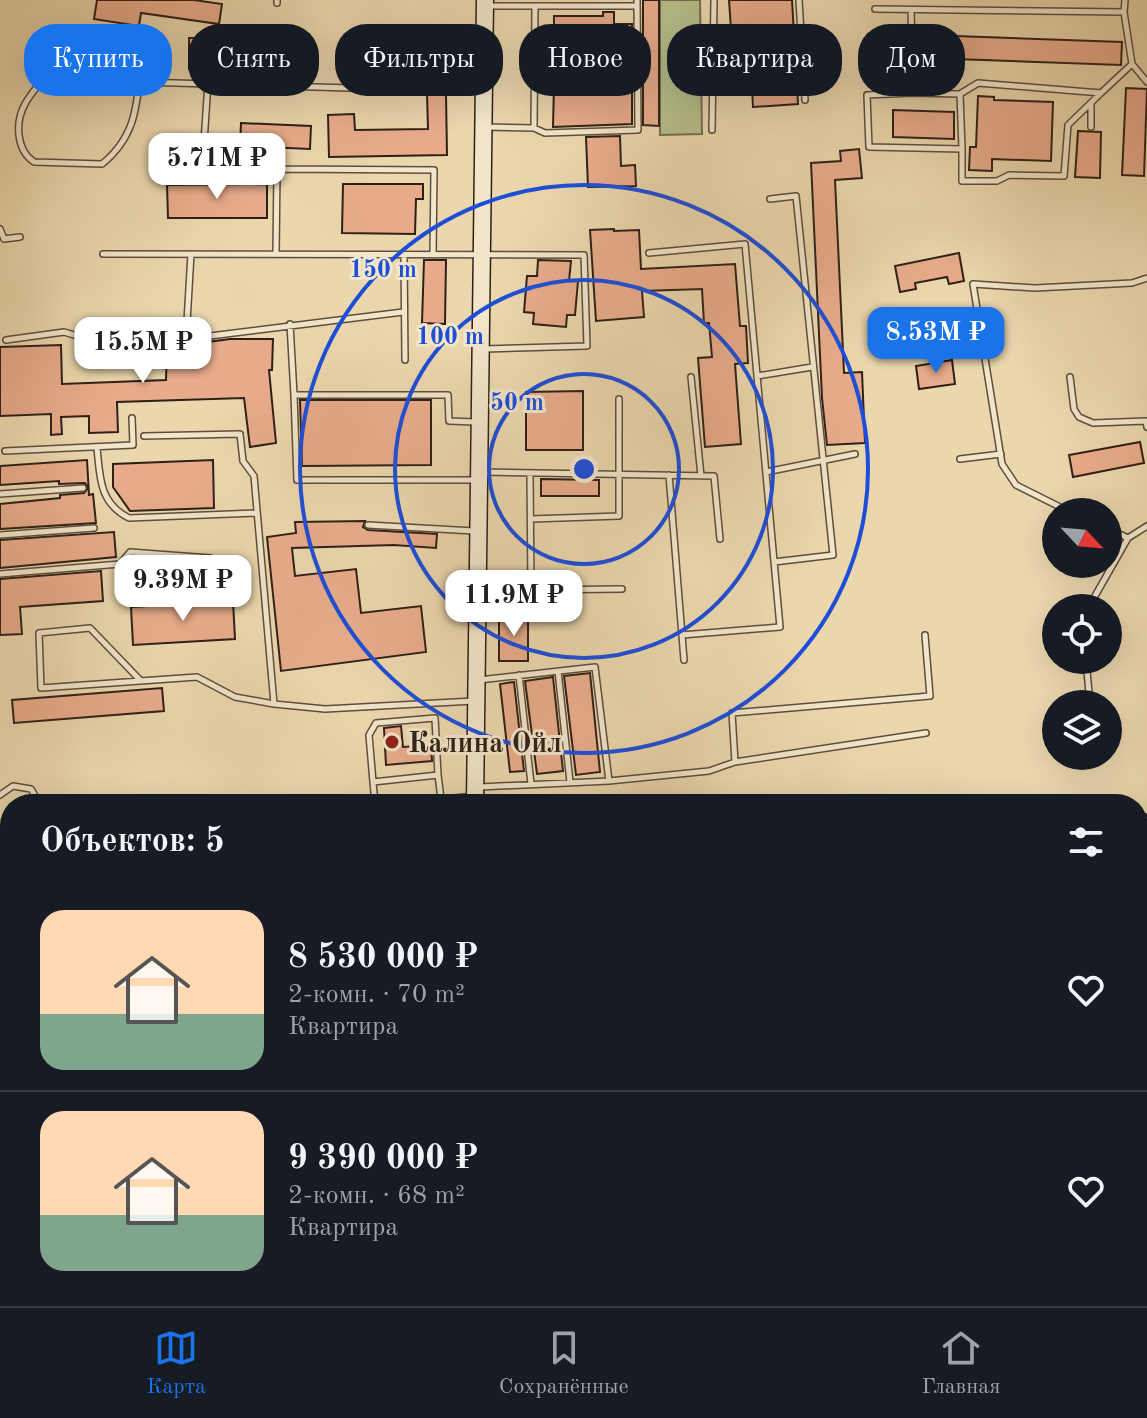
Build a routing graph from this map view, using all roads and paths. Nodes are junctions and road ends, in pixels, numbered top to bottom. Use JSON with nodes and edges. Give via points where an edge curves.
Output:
{"nodes":[{"id":1,"x":714,"y":0,"type":"edge"},
{"id":2,"x":799,"y":0,"type":"edge"},
{"id":3,"x":1125,"y":0,"type":"edge"},
{"id":4,"x":485,"y":3,"type":"edge"},
{"id":5,"x":522,"y":3,"type":"edge"},
{"id":6,"x":637,"y":3,"type":"edge"},
{"id":7,"x":535,"y":6,"type":"junction"},
{"id":8,"x":875,"y":9,"type":"dead end"},
{"id":9,"x":911,"y":10,"type":"junction"},
{"id":10,"x":1124,"y":12,"type":"junction"},
{"id":11,"x":485,"y":24,"type":"edge"},
{"id":12,"x":911,"y":24,"type":"edge"},
{"id":13,"x":1132,"y":64,"type":"junction"},
{"id":14,"x":139,"y":82,"type":"joint"},
{"id":15,"x":1147,"y":82,"type":"edge"},
{"id":16,"x":965,"y":91,"type":"edge"},
{"id":17,"x":1101,"y":93,"type":"junction"},
{"id":18,"x":207,"y":96,"type":"edge"},
{"id":19,"x":485,"y":96,"type":"edge"},
{"id":20,"x":867,"y":96,"type":"edge"},
{"id":21,"x":960,"y":96,"type":"edge"},
{"id":22,"x":805,"y":100,"type":"dead end"},
{"id":23,"x":1091,"y":103,"type":"junction"},
{"id":24,"x":484,"y":127,"type":"junction"},
{"id":25,"x":1091,"y":127,"type":"dead end"},
{"id":26,"x":534,"y":128,"type":"junction"},
{"id":27,"x":712,"y":130,"type":"dead end"},
{"id":28,"x":204,"y":142,"type":"dead end"},
{"id":29,"x":962,"y":149,"type":"junction"},
{"id":30,"x":221,"y":166,"type":"dead end"},
{"id":31,"x":277,"y":169,"type":"junction"},
{"id":32,"x":770,"y":199,"type":"dead end"},
{"id":33,"x":0,"y":229,"type":"edge"},
{"id":34,"x":20,"y":237,"type":"dead end"},
{"id":35,"x":649,"y":253,"type":"dead end"},
{"id":36,"x":103,"y":254,"type":"dead end"},
{"id":37,"x":191,"y":254,"type":"junction"},
{"id":38,"x":276,"y":254,"type":"junction"},
{"id":39,"x":404,"y":255,"type":"junction"},
{"id":40,"x":433,"y":255,"type":"junction"},
{"id":41,"x":483,"y":256,"type":"junction"},
{"id":42,"x":1147,"y":278,"type":"edge"},
{"id":43,"x":403,"y":312,"type":"junction"},
{"id":44,"x":290,"y":324,"type":"junction"},
{"id":45,"x":186,"y":339,"type":"junction"},
{"id":46,"x":6,"y":340,"type":"dead end"},
{"id":47,"x":481,"y":349,"type":"junction"},
{"id":48,"x":405,"y":360,"type":"dead end"},
{"id":49,"x":812,"y":367,"type":"junction"},
{"id":50,"x":757,"y":376,"type":"junction"},
{"id":51,"x":691,"y":377,"type":"dead end"},
{"id":52,"x":1070,"y":377,"type":"dead end"},
{"id":53,"x":294,"y":395,"type":"junction"},
{"id":54,"x":619,"y":399,"type":"dead end"},
{"id":55,"x":132,"y":418,"type":"dead end"},
{"id":56,"x":480,"y":422,"type":"junction"},
{"id":57,"x":1147,"y":427,"type":"edge"},
{"id":58,"x":144,"y":436,"type":"dead end"},
{"id":59,"x":97,"y":448,"type":"junction"},
{"id":60,"x":5,"y":451,"type":"dead end"},
{"id":61,"x":855,"y":454,"type":"dead end"},
{"id":62,"x":1001,"y":454,"type":"junction"},
{"id":63,"x":960,"y":459,"type":"dead end"},
{"id":64,"x":821,"y":461,"type":"junction"},
{"id":65,"x":766,"y":472,"type":"junction"},
{"id":66,"x":530,"y":473,"type":"junction"},
{"id":67,"x":619,"y":474,"type":"junction"},
{"id":68,"x":669,"y":475,"type":"junction"},
{"id":69,"x":480,"y":476,"type":"junction"},
{"id":70,"x":701,"y":476,"type":"junction"},
{"id":71,"x":83,"y":488,"type":"dead end"},
{"id":72,"x":0,"y":494,"type":"edge"},
{"id":73,"x":1042,"y":498,"type":"edge"},
{"id":74,"x":257,"y":513,"type":"junction"},
{"id":75,"x":531,"y":519,"type":"junction"},
{"id":76,"x":368,"y":525,"type":"dead end"},
{"id":77,"x":1147,"y":526,"type":"edge"},
{"id":78,"x":94,"y":528,"type":"dead end"},
{"id":79,"x":479,"y":531,"type":"junction"},
{"id":80,"x":0,"y":535,"type":"edge"},
{"id":81,"x":1122,"y":535,"type":"edge"},
{"id":82,"x":1128,"y":538,"type":"junction"},
{"id":83,"x":720,"y":539,"type":"dead end"},
{"id":84,"x":210,"y":558,"type":"dead end"},
{"id":85,"x":774,"y":562,"type":"junction"},
{"id":86,"x":0,"y":574,"type":"edge"},
{"id":87,"x":622,"y":589,"type":"dead end"},
{"id":88,"x":1096,"y":594,"type":"edge"},
{"id":89,"x":682,"y":635,"type":"junction"},
{"id":90,"x":925,"y":635,"type":"dead end"},
{"id":91,"x":684,"y":660,"type":"dead end"},
{"id":92,"x":558,"y":671,"type":"junction"},
{"id":93,"x":519,"y":675,"type":"junction"},
{"id":94,"x":140,"y":680,"type":"junction"},
{"id":95,"x":477,"y":680,"type":"junction"},
{"id":96,"x":476,"y":700,"type":"junction"},
{"id":97,"x":274,"y":704,"type":"junction"},
{"id":98,"x":926,"y":733,"type":"dead end"},
{"id":99,"x":735,"y":762,"type":"junction"},
{"id":100,"x":438,"y":775,"type":"junction"},
{"id":101,"x":609,"y":781,"type":"junction"},
{"id":102,"x":373,"y":782,"type":"junction"},
{"id":103,"x":570,"y":782,"type":"junction"},
{"id":104,"x":531,"y":784,"type":"junction"},
{"id":105,"x":1,"y":794,"type":"edge"},
{"id":106,"x":34,"y":794,"type":"edge"},
{"id":107,"x":374,"y":794,"type":"edge"},
{"id":108,"x":440,"y":794,"type":"edge"},
{"id":109,"x":475,"y":794,"type":"edge"},
{"id":110,"x":484,"y":794,"type":"edge"}],
"edges":[{"from":1,"to":27,"type":"lane"},
{"from":2,"to":22,"type":"lane"},
{"from":3,"to":10,"type":"lane"},
{"from":4,"to":5,"type":"lane"},
{"from":4,"to":11,"type":"main road"},
{"from":5,"to":7,"type":"lane"},
{"from":6,"to":7,"type":"lane"},
{"from":6,"to":26,"type":"lane","via":[[638,130],[545,133]]},
{"from":7,"to":26,"type":"lane"},
{"from":8,"to":9,"type":"lane"},
{"from":9,"to":10,"type":"lane"},
{"from":9,"to":12,"type":"lane"},
{"from":10,"to":13,"type":"lane"},
{"from":13,"to":15,"type":"lane"},
{"from":13,"to":17,"type":"lane"},
{"from":14,"to":14,"type":"lane","via":[[132,126],[102,164],[34,162],[25,155],[19,138],[24,106],[70,49],[142,55]]},
{"from":16,"to":17,"type":"lane","via":[[978,83]]},
{"from":17,"to":23,"type":"lane"},
{"from":18,"to":28,"type":"lane"},
{"from":19,"to":24,"type":"main road"},
{"from":20,"to":29,"type":"lane","via":[[869,147]]},
{"from":21,"to":29,"type":"lane"},
{"from":23,"to":25,"type":"lane"},
{"from":23,"to":29,"type":"lane","via":[[1068,125],[1064,176],[962,181]]},
{"from":24,"to":26,"type":"lane"},
{"from":24,"to":41,"type":"main road"},
{"from":30,"to":31,"type":"lane"},
{"from":31,"to":38,"type":"lane"},
{"from":31,"to":40,"type":"lane","via":[[434,170]]},
{"from":32,"to":49,"type":"lane","via":[[796,196]]},
{"from":33,"to":34,"type":"lane","via":[[4,239]]},
{"from":35,"to":50,"type":"lane","via":[[745,244]]},
{"from":36,"to":37,"type":"lane"},
{"from":37,"to":38,"type":"lane"},
{"from":37,"to":45,"type":"lane"},
{"from":38,"to":39,"type":"lane"},
{"from":39,"to":40,"type":"lane"},
{"from":39,"to":43,"type":"lane"},
{"from":40,"to":41,"type":"lane"},
{"from":41,"to":47,"type":"main road"},
{"from":41,"to":47,"type":"lane","via":[[584,255],[587,346]]},
{"from":42,"to":62,"type":"lane","via":[[1035,288],[973,284]]},
{"from":43,"to":44,"type":"lane"},
{"from":43,"to":48,"type":"lane"},
{"from":44,"to":45,"type":"lane"},
{"from":44,"to":53,"type":"lane"},
{"from":45,"to":46,"type":"lane","via":[[101,343],[64,332]]},
{"from":47,"to":56,"type":"main road"},
{"from":49,"to":50,"type":"lane"},
{"from":49,"to":64,"type":"lane"},
{"from":50,"to":65,"type":"lane"},
{"from":51,"to":70,"type":"lane"},
{"from":52,"to":57,"type":"lane","via":[[1079,417],[1093,423],[1146,421]]},
{"from":53,"to":56,"type":"lane","via":[[448,395],[449,421]]},
{"from":53,"to":69,"type":"lane","via":[[297,480]]},
{"from":54,"to":67,"type":"lane"},
{"from":55,"to":59,"type":"lane","via":[[133,445]]},
{"from":56,"to":69,"type":"main road"},
{"from":58,"to":74,"type":"lane","via":[[240,434],[243,461],[254,476]]},
{"from":59,"to":60,"type":"lane"},
{"from":59,"to":74,"type":"lane","via":[[103,492],[115,510],[129,518]]},
{"from":61,"to":64,"type":"lane"},
{"from":62,"to":63,"type":"lane"},
{"from":62,"to":73,"type":"lane","via":[[1008,477]]},
{"from":64,"to":65,"type":"lane"},
{"from":64,"to":85,"type":"lane","via":[[833,555]]},
{"from":65,"to":85,"type":"lane"},
{"from":66,"to":67,"type":"lane"},
{"from":66,"to":69,"type":"lane"},
{"from":66,"to":75,"type":"lane"},
{"from":67,"to":68,"type":"lane"},
{"from":67,"to":75,"type":"lane","via":[[619,516]]},
{"from":68,"to":70,"type":"lane"},
{"from":68,"to":89,"type":"lane"},
{"from":69,"to":79,"type":"main road"},
{"from":70,"to":83,"type":"lane","via":[[714,476]]},
{"from":71,"to":72,"type":"lane"},
{"from":74,"to":97,"type":"lane"},
{"from":75,"to":87,"type":"lane","via":[[531,590]]},
{"from":76,"to":79,"type":"lane"},
{"from":77,"to":82,"type":"lane"},
{"from":78,"to":80,"type":"lane"},
{"from":79,"to":95,"type":"main road"},
{"from":81,"to":82,"type":"lane"},
{"from":82,"to":88,"type":"lane"},
{"from":84,"to":86,"type":"lane","via":[[130,552],[120,564]]},
{"from":85,"to":89,"type":"lane","via":[[780,627]]},
{"from":89,"to":91,"type":"lane"},
{"from":90,"to":99,"type":"lane","via":[[930,696],[732,713]]},
{"from":92,"to":93,"type":"lane"},
{"from":92,"to":101,"type":"lane","via":[[595,667]]},
{"from":92,"to":103,"type":"lane"},
{"from":93,"to":95,"type":"lane"},
{"from":93,"to":104,"type":"lane"},
{"from":94,"to":94,"type":"lane","via":[[41,688],[39,633],[90,628]]},
{"from":94,"to":97,"type":"lane","via":[[197,677],[235,697]]},
{"from":95,"to":96,"type":"main road"},
{"from":96,"to":97,"type":"lane","via":[[325,709]]},
{"from":96,"to":109,"type":"main road"},
{"from":98,"to":99,"type":"lane"},
{"from":99,"to":101,"type":"lane","via":[[709,771]]},
{"from":100,"to":102,"type":"lane"},
{"from":100,"to":102,"type":"lane","via":[[435,718],[376,723],[369,735]]},
{"from":100,"to":108,"type":"lane"},
{"from":101,"to":103,"type":"lane"},
{"from":102,"to":107,"type":"lane"},
{"from":103,"to":104,"type":"lane"},
{"from":104,"to":110,"type":"lane"},
{"from":105,"to":106,"type":"lane","via":[[13,786]]}]}
